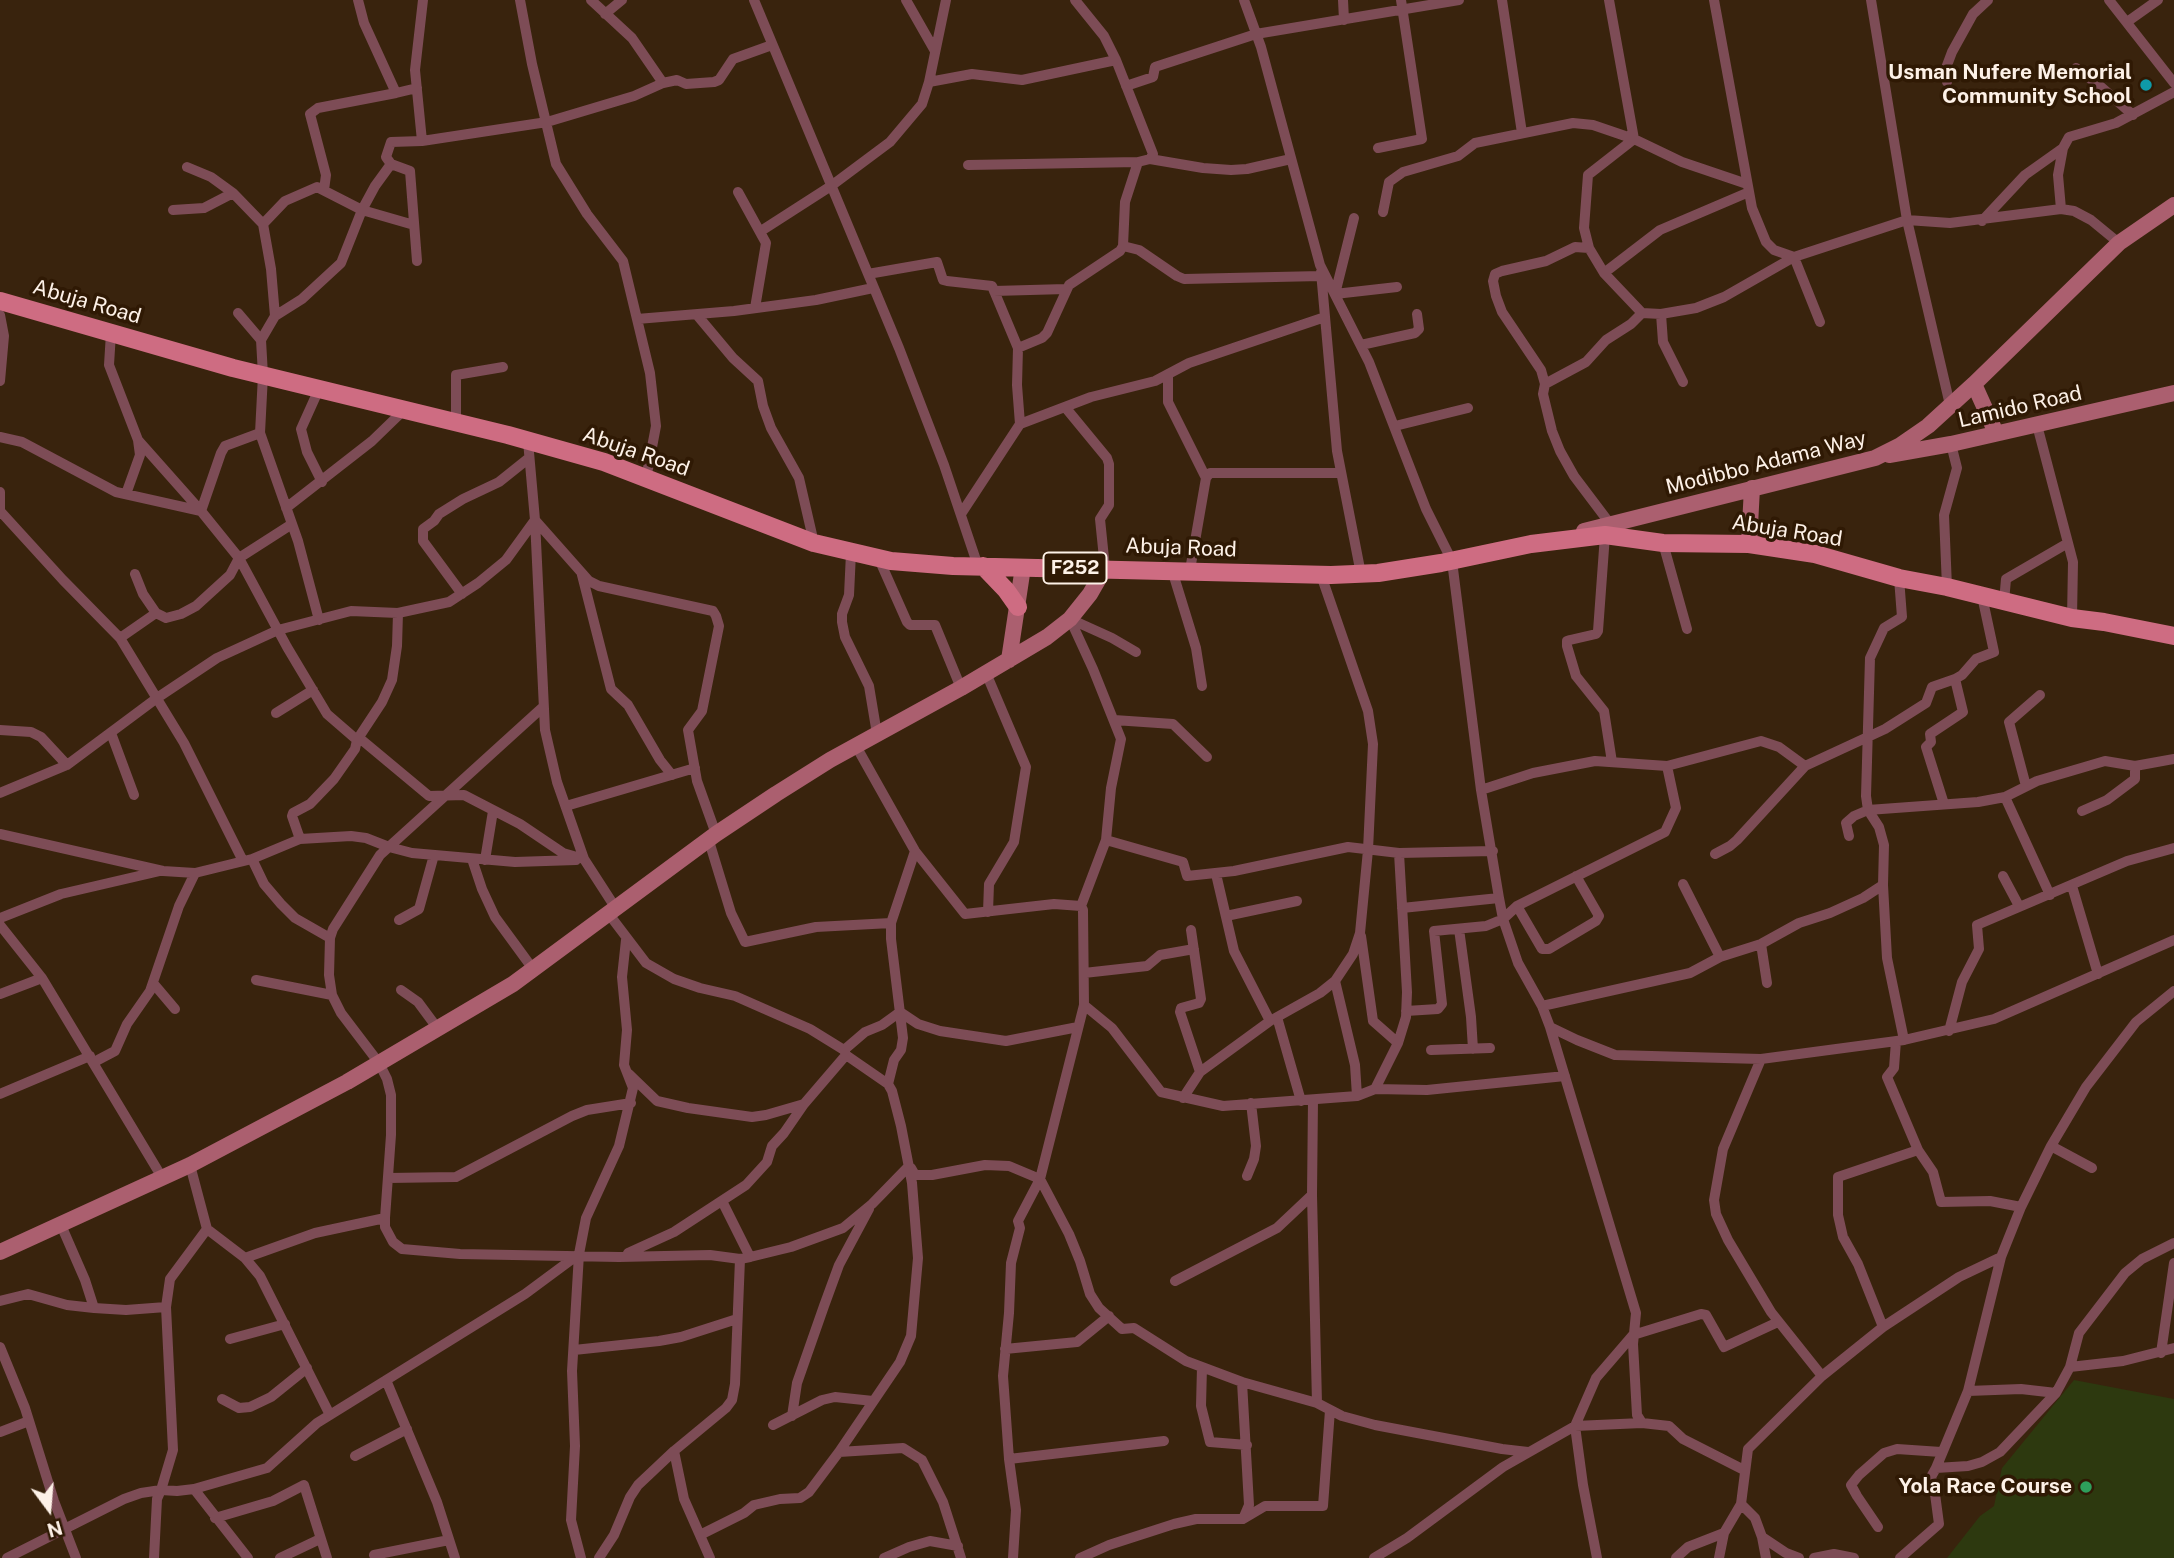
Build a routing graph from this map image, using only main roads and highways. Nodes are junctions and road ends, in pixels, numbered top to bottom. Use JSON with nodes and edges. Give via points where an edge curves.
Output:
{"nodes":[{"id":1,"x":0,"y":301,"type":"edge"},
{"id":2,"x":980,"y":566,"type":"junction"},
{"id":3,"x":1018,"y":607,"type":"road end"},
{"id":4,"x":2174,"y":636,"type":"edge"}],
"edges":[{"from":1,"to":2,"type":"main road","name":"Abuja Road","number":"F252","via":[[263,376],[456,422],[528,449],[604,462],[814,543],[878,559]]},
{"from":2,"to":3,"type":"main road"},
{"from":2,"to":4,"type":"main road","name":"Abuja Road","number":"F252","via":[[1361,574],[1608,530],[1664,543],[1749,544],[1815,554],[1899,579]]}]}
